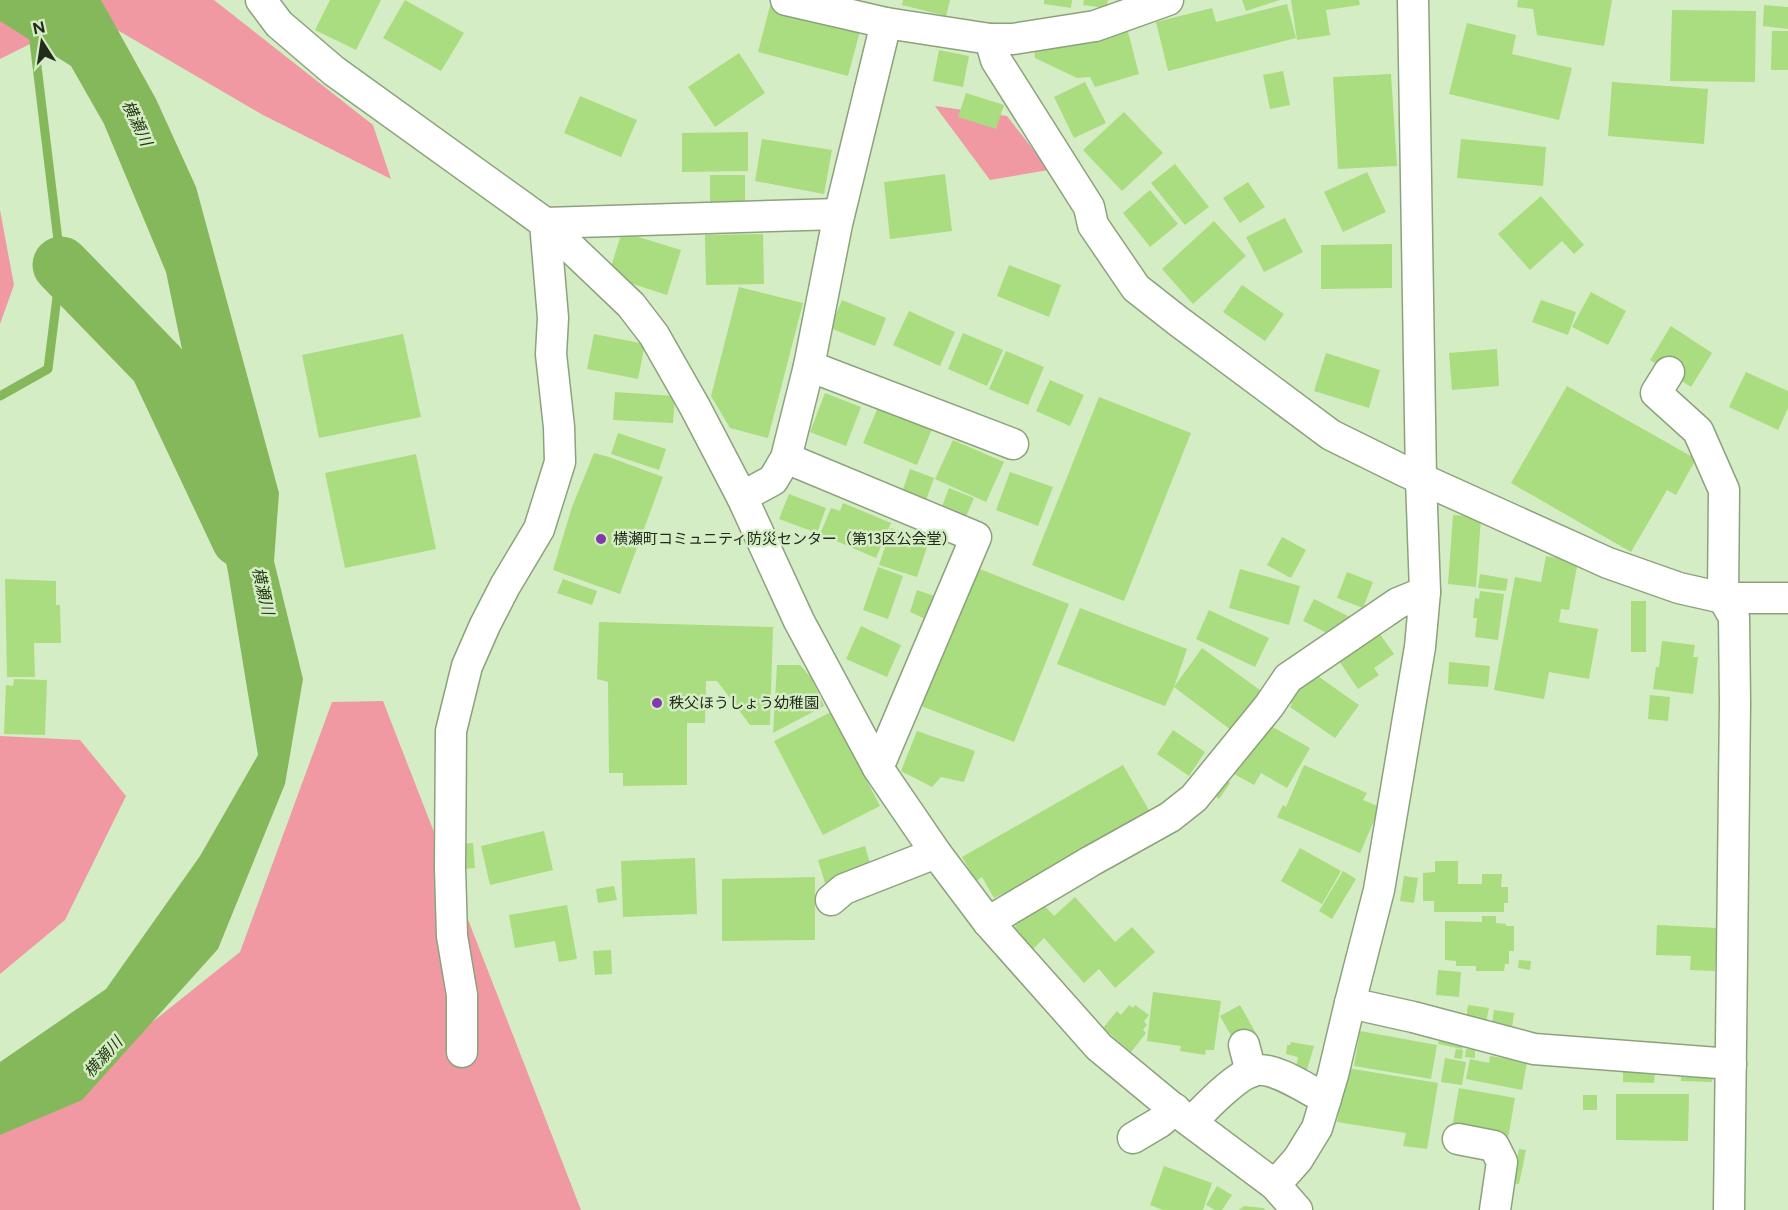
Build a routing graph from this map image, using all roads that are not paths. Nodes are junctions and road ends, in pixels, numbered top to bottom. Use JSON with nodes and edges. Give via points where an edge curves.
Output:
{"nodes":[{"id":1,"x":261,"y":0,"type":"edge"},
{"id":2,"x":786,"y":0,"type":"edge"},
{"id":3,"x":1168,"y":0,"type":"edge"},
{"id":4,"x":1413,"y":0,"type":"edge"},
{"id":5,"x":886,"y":23,"type":"junction"},
{"id":6,"x":990,"y":39,"type":"junction"},
{"id":7,"x":839,"y":214,"type":"junction"},
{"id":8,"x":545,"y":223,"type":"junction"},
{"id":9,"x":809,"y":366,"type":"junction"},
{"id":10,"x":1668,"y":372,"type":"dead end"},
{"id":11,"x":1013,"y":444,"type":"dead end"},
{"id":12,"x":786,"y":458,"type":"junction"},
{"id":13,"x":1421,"y":477,"type":"junction"},
{"id":14,"x":742,"y":497,"type":"junction"},
{"id":15,"x":1425,"y":592,"type":"junction"},
{"id":16,"x":1723,"y":598,"type":"junction"},
{"id":17,"x":1788,"y":598,"type":"edge"},
{"id":18,"x":878,"y":768,"type":"junction"},
{"id":19,"x":936,"y":853,"type":"junction"},
{"id":20,"x":831,"y":900,"type":"dead end"},
{"id":21,"x":988,"y":922,"type":"junction"},
{"id":22,"x":1350,"y":1003,"type":"junction"},
{"id":23,"x":462,"y":1052,"type":"dead end"},
{"id":24,"x":1731,"y":1064,"type":"junction"},
{"id":25,"x":1326,"y":1098,"type":"junction"},
{"id":26,"x":1183,"y":1116,"type":"junction"},
{"id":27,"x":1133,"y":1138,"type":"dead end"},
{"id":28,"x":1458,"y":1139,"type":"dead end"},
{"id":29,"x":1275,"y":1185,"type":"junction"},
{"id":30,"x":1297,"y":1210,"type":"edge"},
{"id":31,"x":1496,"y":1210,"type":"edge"},
{"id":32,"x":1729,"y":1210,"type":"edge"}],
"edges":[{"from":1,"to":8,"type":"street","via":[[279,24],[334,71]]},
{"from":2,"to":5,"type":"street"},
{"from":3,"to":6,"type":"street","via":[[1095,26]]},
{"from":4,"to":13,"type":"street"},
{"from":5,"to":6,"type":"street"},
{"from":5,"to":7,"type":"street"},
{"from":6,"to":13,"type":"street","via":[[996,60],[1089,207],[1093,225],[1136,288],[1331,435]]},
{"from":7,"to":8,"type":"street"},
{"from":7,"to":9,"type":"street"},
{"from":8,"to":14,"type":"street","via":[[631,305],[654,335]]},
{"from":8,"to":23,"type":"street","via":[[560,462],[540,529],[484,625],[467,666],[451,730],[450,868],[453,936],[462,995]]},
{"from":9,"to":11,"type":"street"},
{"from":9,"to":12,"type":"street"},
{"from":10,"to":16,"type":"street","via":[[1656,393],[1698,431],[1724,490]]},
{"from":12,"to":14,"type":"street","via":[[773,480]]},
{"from":12,"to":18,"type":"street","via":[[976,537]]},
{"from":13,"to":15,"type":"street"},
{"from":13,"to":16,"type":"street","via":[[1608,563],[1678,588]]},
{"from":14,"to":18,"type":"street","via":[[799,621]]},
{"from":15,"to":21,"type":"street","via":[[1398,603],[1288,678],[1194,798],[1170,817]]},
{"from":15,"to":22,"type":"street","via":[[1420,647],[1380,890]]},
{"from":16,"to":17,"type":"street"},
{"from":16,"to":24,"type":"street","via":[[1734,617]]},
{"from":18,"to":19,"type":"street"},
{"from":19,"to":20,"type":"street","via":[[844,890]]},
{"from":19,"to":21,"type":"street"},
{"from":21,"to":26,"type":"street","via":[[1099,1047]]},
{"from":22,"to":24,"type":"street","via":[[1533,1049]]},
{"from":22,"to":25,"type":"street"},
{"from":24,"to":32,"type":"street"},
{"from":25,"to":26,"type":"street","via":[[1270,1072],[1257,1070],[1247,1058],[1243,1075]]},
{"from":25,"to":29,"type":"street","via":[[1317,1128],[1298,1159]]},
{"from":26,"to":27,"type":"street","via":[[1160,1122]]},
{"from":26,"to":29,"type":"street"},
{"from":28,"to":31,"type":"street","via":[[1494,1146],[1502,1162]]},
{"from":29,"to":30,"type":"street"}]}
